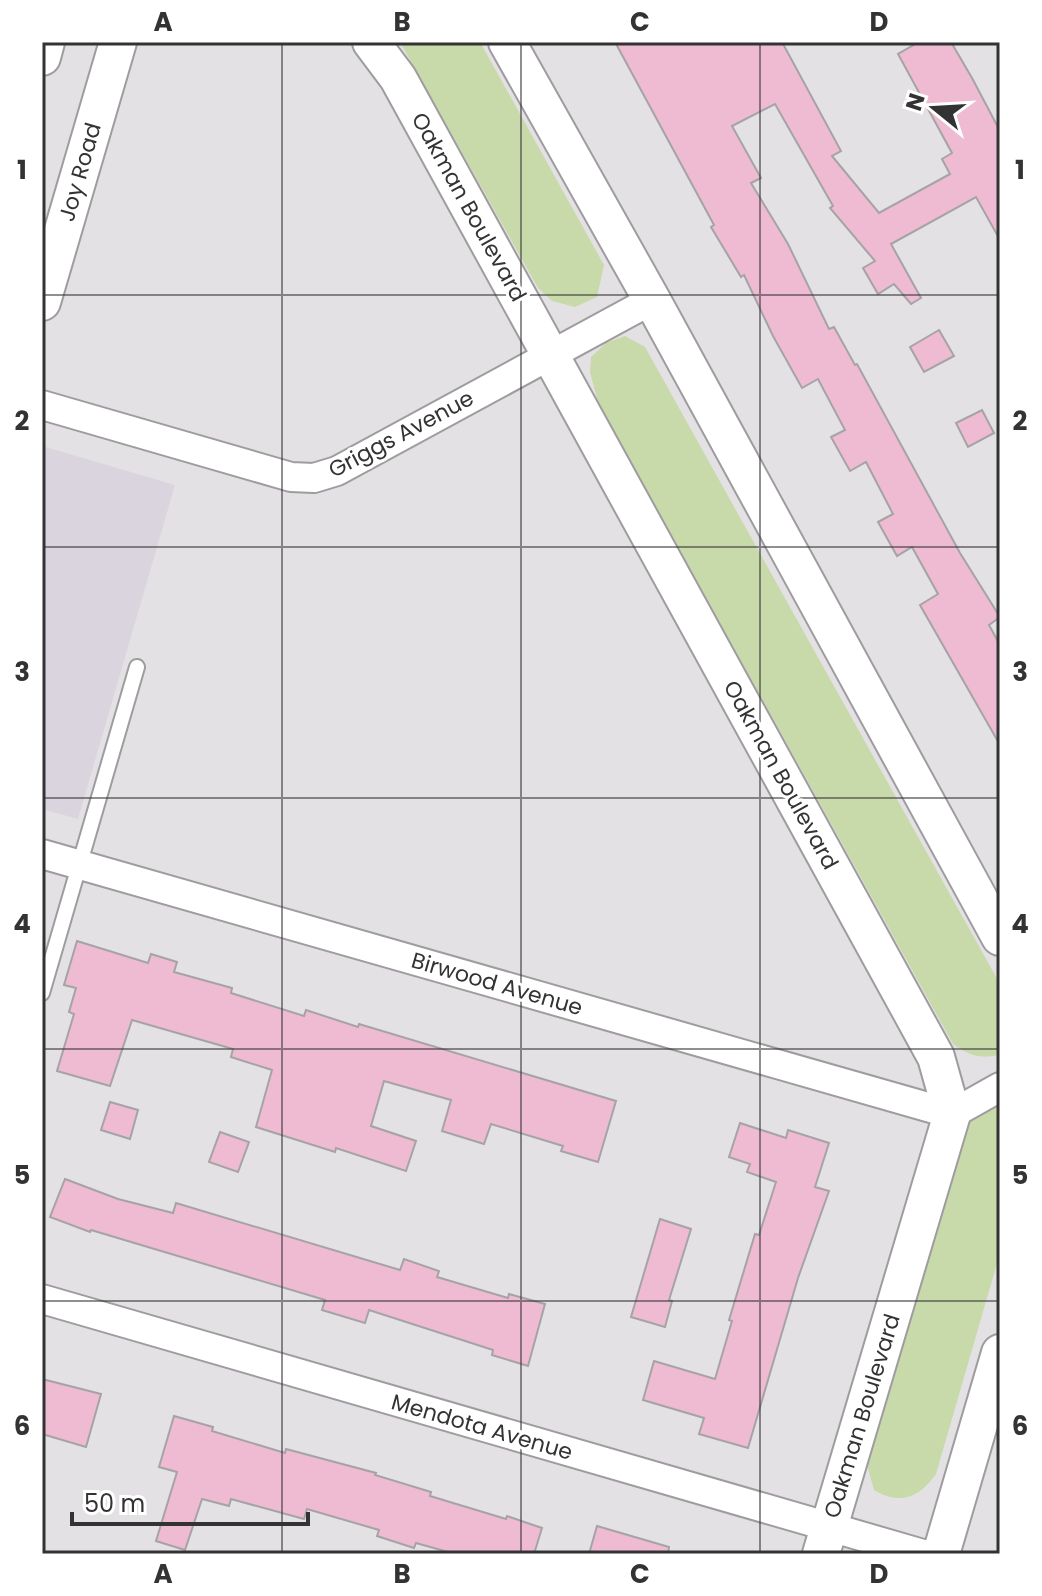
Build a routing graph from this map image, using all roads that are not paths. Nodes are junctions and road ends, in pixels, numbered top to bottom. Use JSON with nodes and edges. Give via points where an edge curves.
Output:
{"nodes":[{"id":1,"x":46,"y":42,"type":"edge"},
{"id":2,"x":118,"y":42,"type":"edge"},
{"id":3,"x":371,"y":42,"type":"edge"},
{"id":4,"x":507,"y":42,"type":"edge"},
{"id":5,"x":42,"y":57,"type":"edge"},
{"id":6,"x":652,"y":300,"type":"junction"},
{"id":7,"x":42,"y":302,"type":"edge"},
{"id":8,"x":551,"y":354,"type":"junction"},
{"id":9,"x":42,"y":405,"type":"edge"},
{"id":10,"x":137,"y":667,"type":"dead end"},
{"id":11,"x":42,"y":854,"type":"edge"},
{"id":12,"x":79,"y":865,"type":"junction"},
{"id":13,"x":1000,"y":937,"type":"edge"},
{"id":14,"x":42,"y":993,"type":"edge"},
{"id":15,"x":1000,"y":1087,"type":"edge"},
{"id":16,"x":952,"y":1114,"type":"junction"},
{"id":17,"x":42,"y":1299,"type":"edge"},
{"id":18,"x":1000,"y":1353,"type":"edge"},
{"id":19,"x":824,"y":1540,"type":"edge"},
{"id":20,"x":923,"y":1554,"type":"edge"},
{"id":21,"x":941,"y":1554,"type":"edge"}],
"edges":[{"from":1,"to":5,"type":"street"},
{"from":2,"to":7,"type":"street","name":"Joy Road"},
{"from":3,"to":8,"type":"street","name":"Oakman Boulevard","via":[[398,78]]},
{"from":4,"to":6,"type":"street"},
{"from":6,"to":8,"type":"street","name":"Griggs Avenue"},
{"from":6,"to":13,"type":"street"},
{"from":8,"to":9,"type":"street","name":"Griggs Avenue","via":[[337,471],[314,478],[291,477]]},
{"from":8,"to":16,"type":"street","name":"Oakman Boulevard","via":[[936,1057]]},
{"from":10,"to":12,"type":"lane"},
{"from":11,"to":12,"type":"street","name":"Birwood Avenue"},
{"from":12,"to":14,"type":"lane"},
{"from":12,"to":16,"type":"street","name":"Birwood Avenue"},
{"from":15,"to":16,"type":"street"},
{"from":16,"to":19,"type":"street","name":"Oakman Boulevard"},
{"from":17,"to":19,"type":"street","name":"Mendota Avenue"},
{"from":18,"to":21,"type":"street"},
{"from":19,"to":20,"type":"street","name":"Mendota Avenue"}]}
